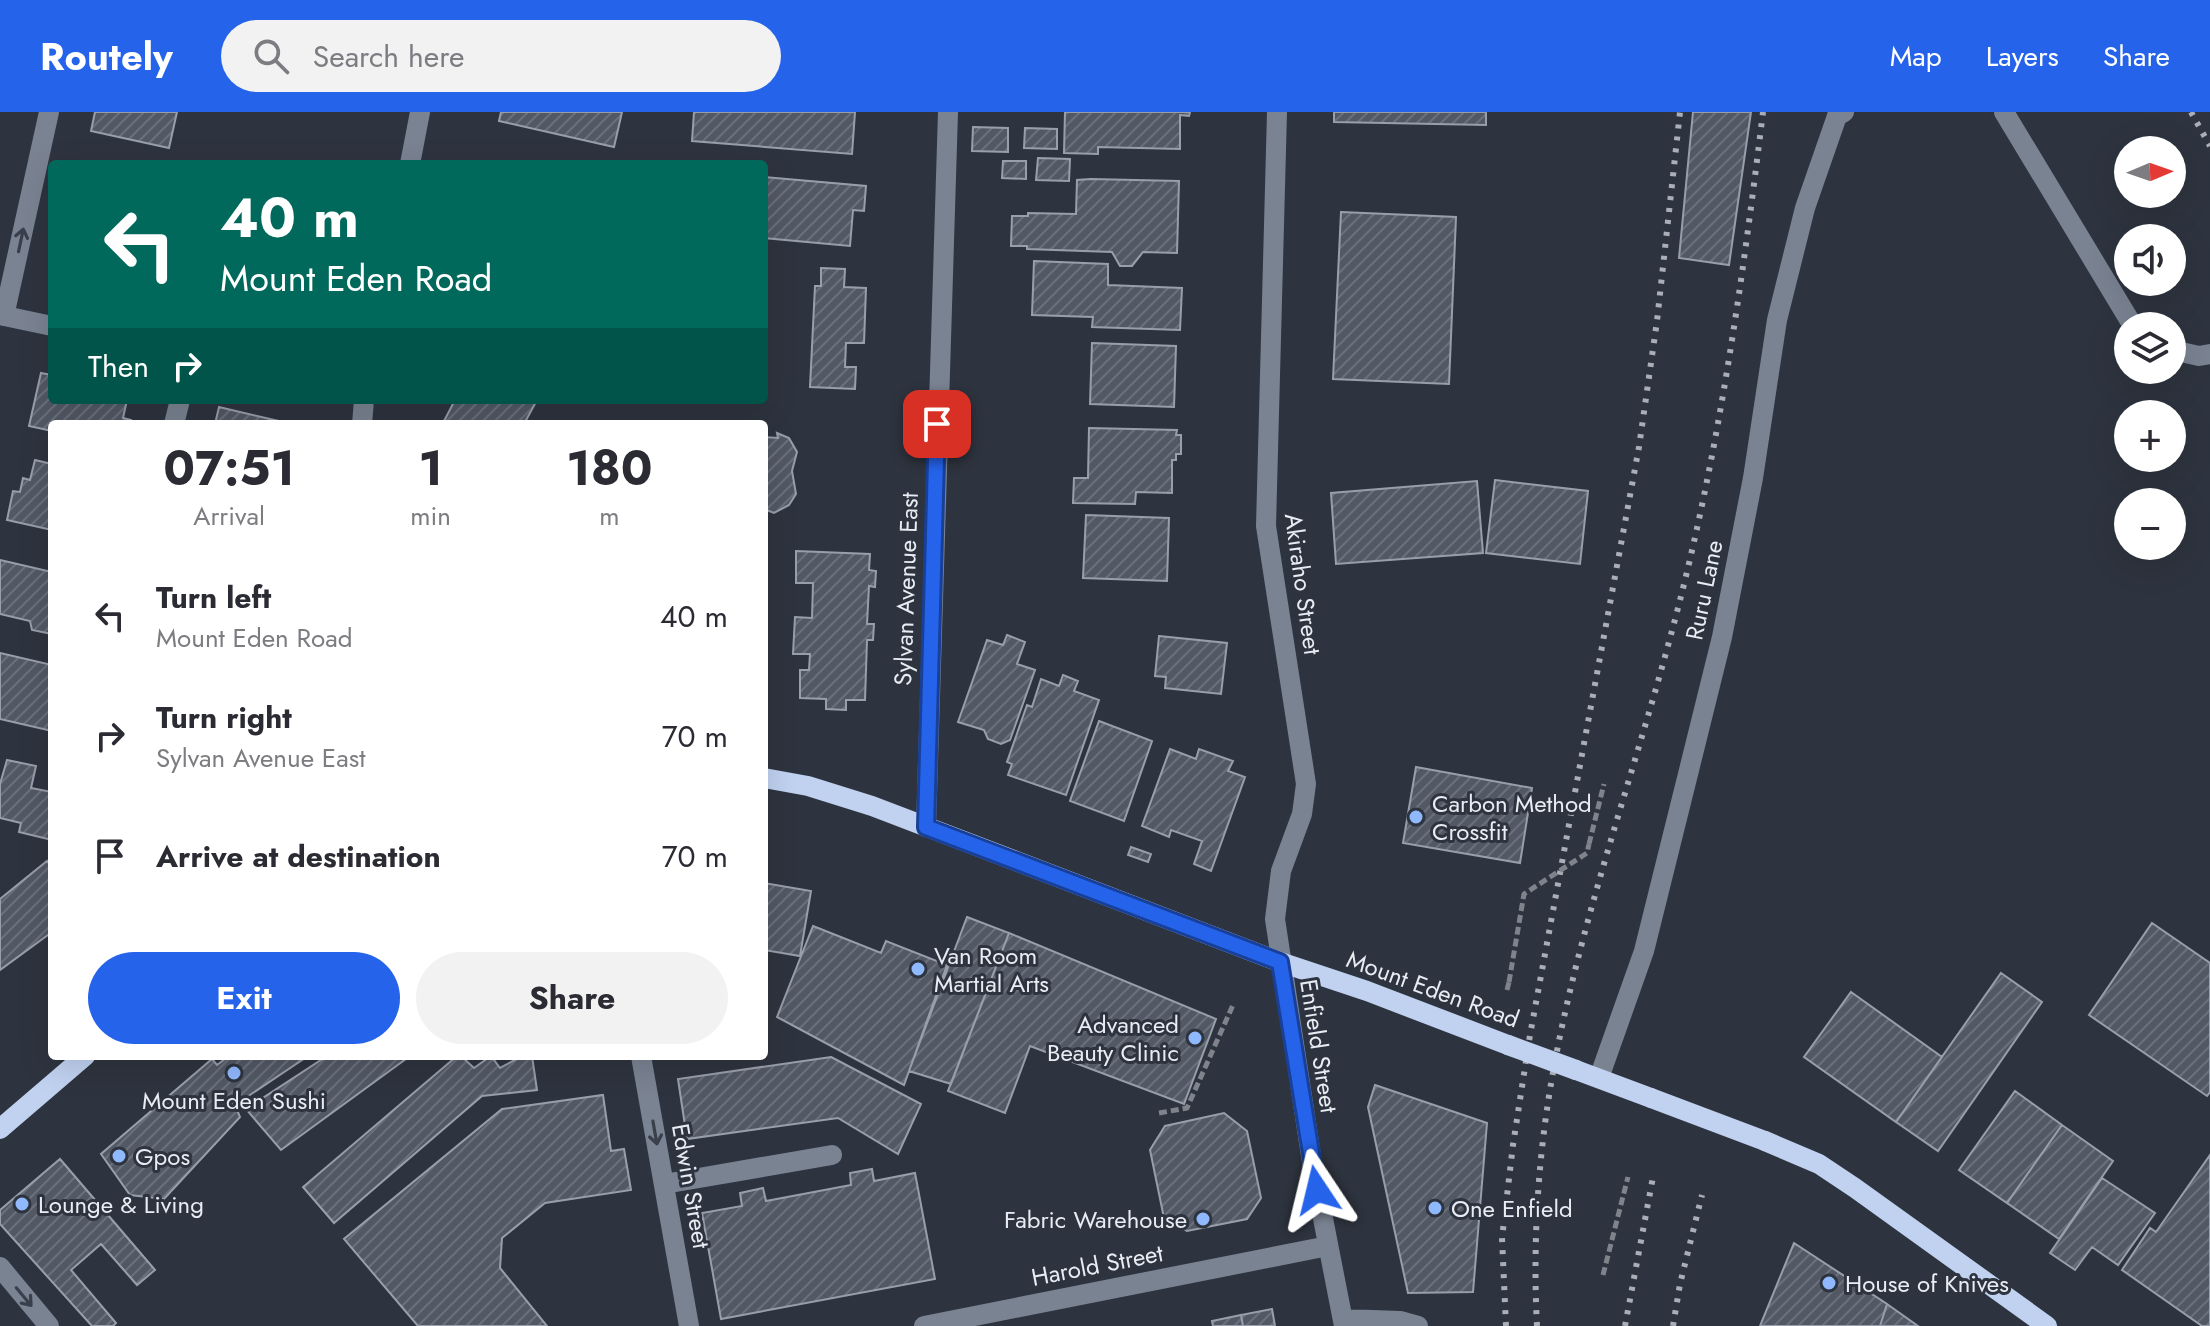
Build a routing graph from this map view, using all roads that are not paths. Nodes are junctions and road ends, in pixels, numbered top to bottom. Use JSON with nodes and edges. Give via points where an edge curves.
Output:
{"nodes":[{"id":1,"x":49,"y":112,"type":"edge"},
{"id":2,"x":420,"y":112,"type":"edge"},
{"id":3,"x":948,"y":112,"type":"edge"},
{"id":4,"x":1277,"y":112,"type":"edge"},
{"id":5,"x":2004,"y":112,"type":"edge"},
{"id":6,"x":1839,"y":113,"type":"edge"},
{"id":7,"x":411,"y":160,"type":"edge"},
{"id":8,"x":2125,"y":312,"type":"edge"},
{"id":9,"x":2,"y":316,"type":"edge"},
{"id":10,"x":48,"y":325,"type":"edge"},
{"id":11,"x":768,"y":779,"type":"edge"},
{"id":12,"x":926,"y":827,"type":"junction"},
{"id":13,"x":1280,"y":962,"type":"junction"},
{"id":14,"x":80,"y":1060,"type":"edge"},
{"id":15,"x":642,"y":1060,"type":"edge"},
{"id":16,"x":1599,"y":1078,"type":"junction"},
{"id":17,"x":0,"y":1129,"type":"edge"},
{"id":18,"x":832,"y":1155,"type":"dead end"},
{"id":19,"x":664,"y":1184,"type":"junction"},
{"id":20,"x":1328,"y":1246,"type":"junction"},
{"id":21,"x":0,"y":1267,"type":"edge"},
{"id":22,"x":1344,"y":1322,"type":"edge"},
{"id":23,"x":49,"y":1326,"type":"edge"},
{"id":24,"x":689,"y":1326,"type":"edge"},
{"id":25,"x":924,"y":1326,"type":"edge"},
{"id":26,"x":1418,"y":1326,"type":"edge"},
{"id":27,"x":2047,"y":1326,"type":"edge"}],
"edges":[{"from":9,"to":1,"type":"street","one_way":true},
{"from":2,"to":7,"type":"street"},
{"from":3,"to":12,"type":"street","name":"Sylvan Avenue East"},
{"from":4,"to":13,"type":"street","name":"Akiraho Street","via":[[1266,526],[1306,784],[1302,814],[1281,871],[1275,919]]},
{"from":5,"to":8,"type":"street"},
{"from":6,"to":16,"type":"street","name":"Ruru Lane","via":[[1805,208],[1777,320],[1722,637],[1644,951]]},
{"from":9,"to":10,"type":"street"},
{"from":11,"to":12,"type":"main road","name":"Mount Eden Road","via":[[808,786]]},
{"from":12,"to":13,"type":"main road","name":"Mount Eden Road"},
{"from":13,"to":16,"type":"main road","name":"Mount Eden Road","bridge":true},
{"from":13,"to":20,"type":"street","name":"Enfield Street"},
{"from":14,"to":17,"type":"main road"},
{"from":15,"to":19,"type":"street","name":"Edwin Street","one_way":true},
{"from":16,"to":27,"type":"main road","name":"Mount Eden Road","bridge":true,"via":[[1819,1164]]},
{"from":18,"to":19,"type":"street"},
{"from":19,"to":24,"type":"street","name":"Edwin Street"},
{"from":20,"to":22,"type":"street","name":"Enfield Street"},
{"from":20,"to":25,"type":"street","name":"Harold Street"},
{"from":21,"to":23,"type":"street","one_way":true},
{"from":22,"to":26,"type":"street","via":[[1400,1321]]}]}
